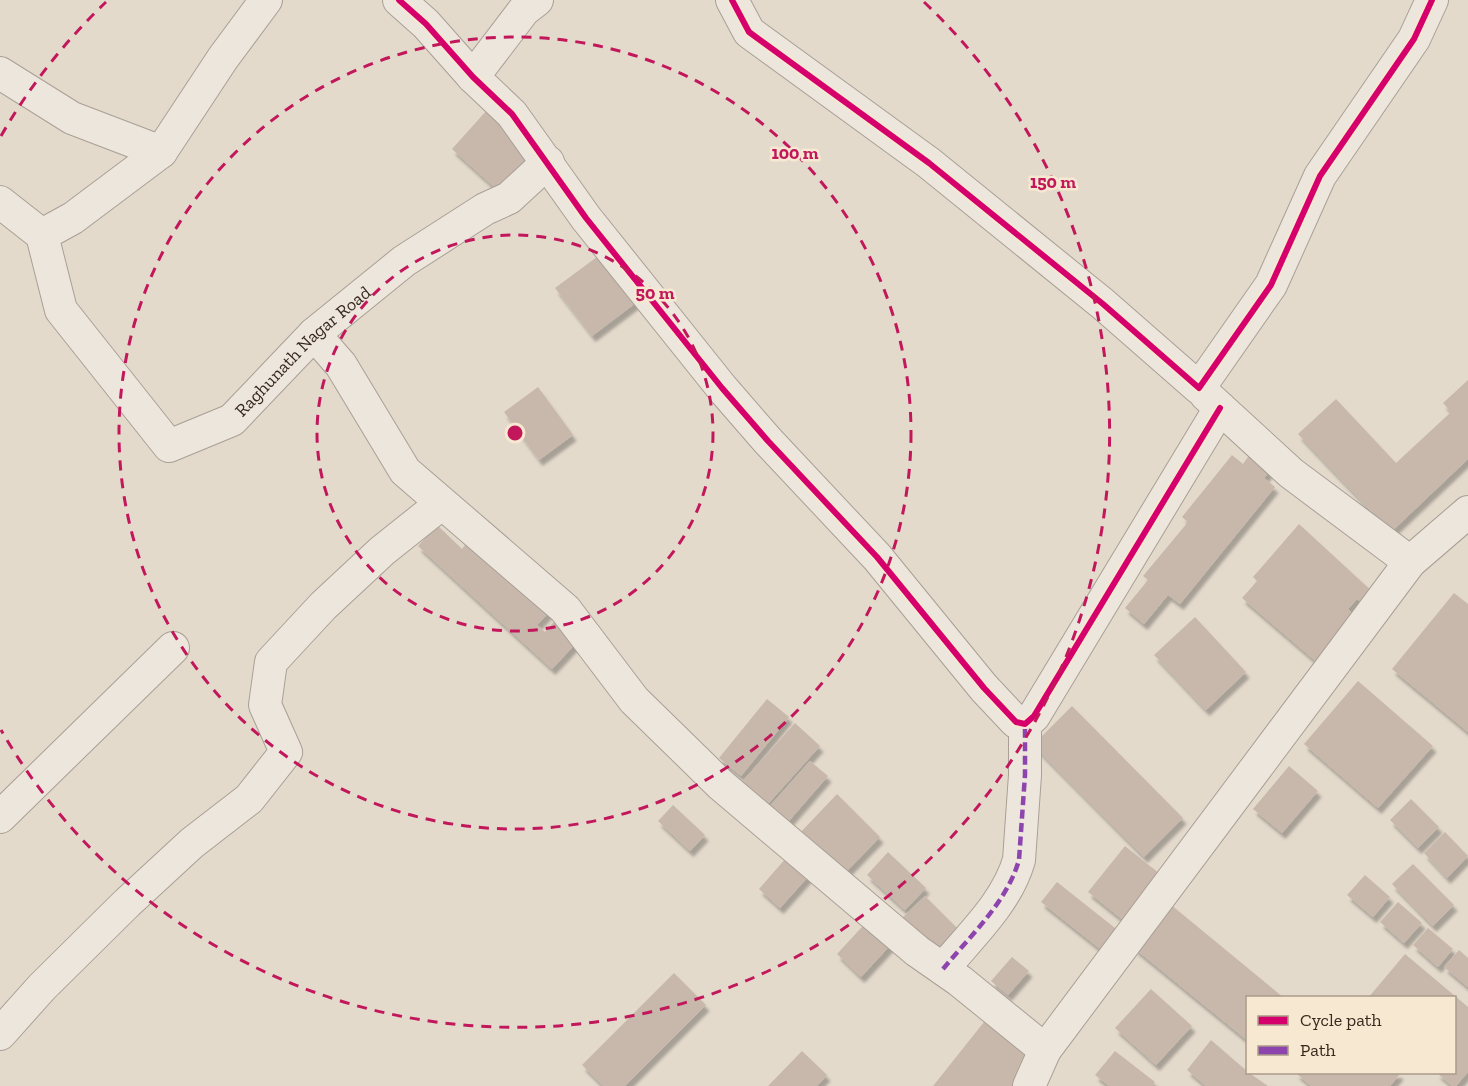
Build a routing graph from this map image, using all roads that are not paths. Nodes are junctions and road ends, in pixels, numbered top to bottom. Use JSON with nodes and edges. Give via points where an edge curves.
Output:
{"nodes":[{"id":1,"x":266,"y":0,"type":"edge"},
{"id":2,"x":399,"y":0,"type":"edge"},
{"id":3,"x":537,"y":0,"type":"edge"},
{"id":4,"x":732,"y":0,"type":"edge"},
{"id":5,"x":1432,"y":0,"type":"edge"},
{"id":6,"x":0,"y":73,"type":"edge"},
{"id":7,"x":473,"y":77,"type":"junction"},
{"id":8,"x":161,"y":152,"type":"junction"},
{"id":9,"x":548,"y":162,"type":"junction"},
{"id":10,"x":0,"y":202,"type":"edge"},
{"id":11,"x":42,"y":235,"type":"junction"},
{"id":12,"x":314,"y":334,"type":"junction"},
{"id":13,"x":1210,"y":398,"type":"junction"},
{"id":14,"x":441,"y":504,"type":"junction"},
{"id":15,"x":1468,"y":512,"type":"edge"},
{"id":16,"x":1410,"y":561,"type":"junction"},
{"id":17,"x":173,"y":648,"type":"dead end"},
{"id":18,"x":1025,"y":724,"type":"junction"},
{"id":19,"x":0,"y":817,"type":"edge"},
{"id":20,"x":943,"y":969,"type":"junction"},
{"id":21,"x":0,"y":1034,"type":"edge"},
{"id":22,"x":1045,"y":1050,"type":"junction"},
{"id":23,"x":1029,"y":1086,"type":"edge"}],
"edges":[{"from":1,"to":8,"type":"street"},
{"from":2,"to":7,"type":"street"},
{"from":3,"to":7,"type":"street","via":[[524,10]]},
{"from":4,"to":13,"type":"street","via":[[749,32],[929,163],[1103,304]]},
{"from":5,"to":13,"type":"street","via":[[1414,39],[1320,176],[1271,285]]},
{"from":6,"to":8,"type":"street","via":[[72,118]]},
{"from":7,"to":9,"type":"street","via":[[512,114]]},
{"from":8,"to":11,"type":"street","via":[[72,218]]},
{"from":9,"to":12,"type":"street","name":"Raghunath Nagar Road","via":[[509,198],[404,261]]},
{"from":9,"to":18,"type":"street","via":[[586,218],[722,388],[877,557],[984,688],[1016,722]]},
{"from":10,"to":11,"type":"street"},
{"from":11,"to":12,"type":"street","name":"Raghunath Nagar Road","via":[[61,310],[170,446],[232,420]]},
{"from":12,"to":14,"type":"street","via":[[340,365],[405,471]]},
{"from":13,"to":16,"type":"street","via":[[1291,473]]},
{"from":13,"to":18,"type":"street","via":[[1034,716]]},
{"from":14,"to":20,"type":"street","via":[[565,609],[634,700],[721,785]]},
{"from":14,"to":21,"type":"street","via":[[382,551],[271,662],[266,705],[286,752],[249,799],[192,843],[127,903]]},
{"from":15,"to":16,"type":"street"},
{"from":16,"to":22,"type":"street"},
{"from":17,"to":19,"type":"street"},
{"from":18,"to":20,"type":"street","via":[[1019,860],[1012,884]]},
{"from":20,"to":22,"type":"street"},
{"from":22,"to":23,"type":"street"}]}
